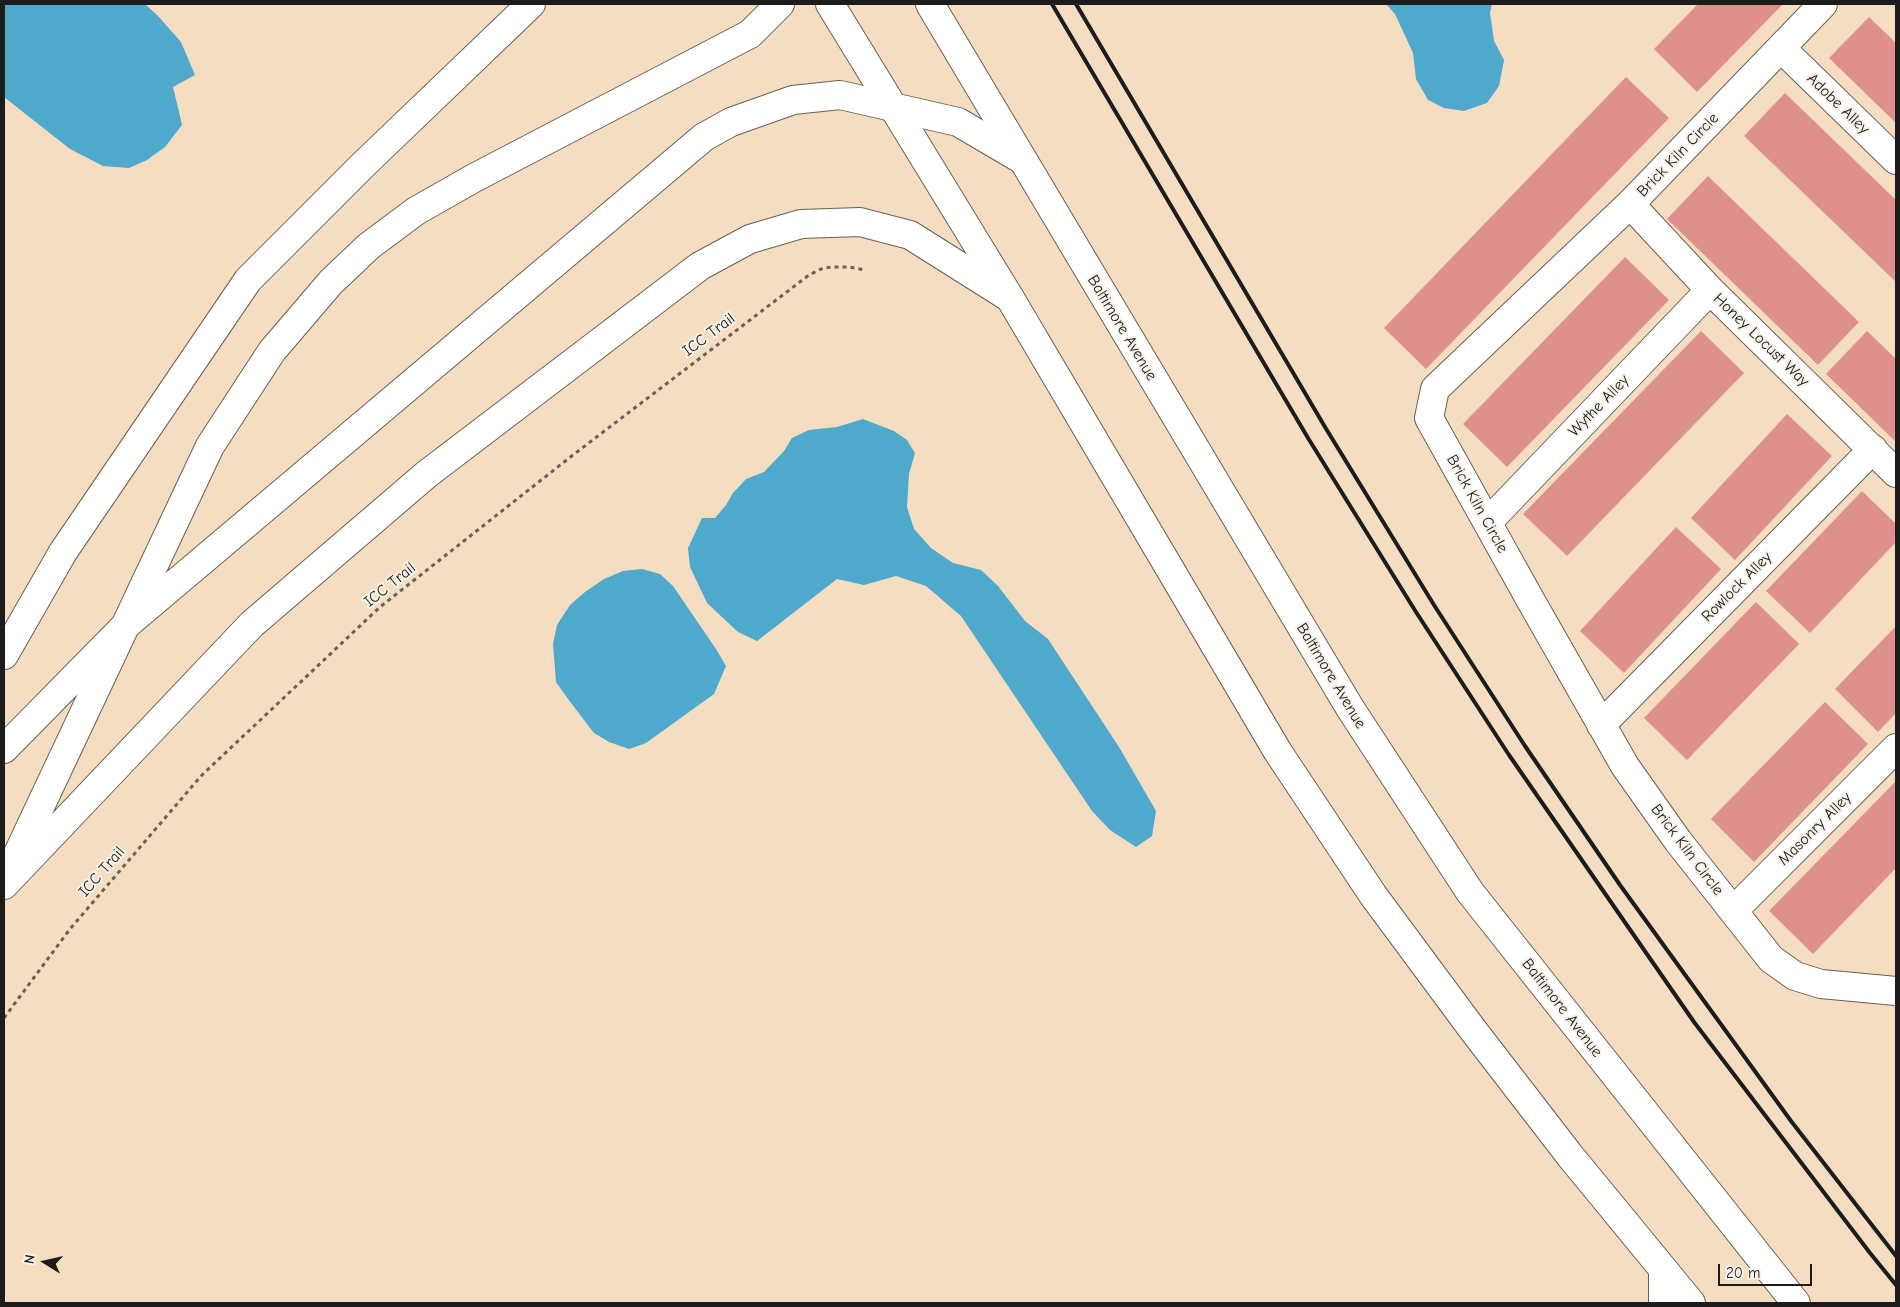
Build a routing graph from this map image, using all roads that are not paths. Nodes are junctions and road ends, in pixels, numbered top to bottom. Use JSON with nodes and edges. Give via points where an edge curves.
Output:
{"nodes":[{"id":1,"x":531,"y":4,"type":"edge"},
{"id":2,"x":780,"y":4,"type":"edge"},
{"id":3,"x":830,"y":4,"type":"edge"},
{"id":4,"x":930,"y":4,"type":"edge"},
{"id":5,"x":1823,"y":4,"type":"edge"},
{"id":6,"x":1781,"y":48,"type":"junction"},
{"id":7,"x":892,"y":106,"type":"junction"},
{"id":8,"x":1021,"y":159,"type":"junction"},
{"id":9,"x":1896,"y":160,"type":"edge"},
{"id":10,"x":1630,"y":204,"type":"junction"},
{"id":11,"x":1710,"y":290,"type":"junction"},
{"id":12,"x":1010,"y":298,"type":"junction"},
{"id":13,"x":1873,"y":450,"type":"junction"},
{"id":14,"x":1896,"y":473,"type":"edge"},
{"id":15,"x":1488,"y":522,"type":"junction"},
{"id":16,"x":126,"y":625,"type":"junction"},
{"id":17,"x":4,"y":655,"type":"edge"},
{"id":18,"x":1601,"y":725,"type":"junction"},
{"id":19,"x":1896,"y":748,"type":"edge"},
{"id":20,"x":4,"y":749,"type":"edge"},
{"id":21,"x":4,"y":884,"type":"edge"},
{"id":22,"x":1734,"y":910,"type":"junction"},
{"id":23,"x":1896,"y":991,"type":"edge"},
{"id":24,"x":1663,"y":1270,"type":"junction"},
{"id":25,"x":1663,"y":1303,"type":"edge"},
{"id":26,"x":1691,"y":1303,"type":"edge"},
{"id":27,"x":1796,"y":1303,"type":"edge"}],
"edges":[{"from":1,"to":17,"type":"main road","via":[[248,280],[63,552]]},
{"from":2,"to":16,"type":"main road","via":[[750,34],[416,211],[369,246],[331,282],[272,351],[210,446]]},
{"from":3,"to":7,"type":"main road"},
{"from":4,"to":8,"type":"main road","name":"Baltimore Avenue"},
{"from":5,"to":6,"type":"main road","name":"Brick Kiln Circle"},
{"from":6,"to":9,"type":"main road","name":"Adobe Alley"},
{"from":6,"to":10,"type":"main road","name":"Brick Kiln Circle"},
{"from":7,"to":8,"type":"main road","via":[[958,122]]},
{"from":7,"to":12,"type":"main road"},
{"from":7,"to":16,"type":"main road","via":[[840,95],[792,100],[731,122],[704,137]]},
{"from":8,"to":27,"type":"main road","name":"Baltimore Avenue","via":[[1350,708],[1470,892]]},
{"from":10,"to":11,"type":"main road","name":"Honey Locust Way"},
{"from":10,"to":15,"type":"main road","name":"Brick Kiln Circle","via":[[1435,389],[1429,418]]},
{"from":11,"to":13,"type":"main road","name":"Honey Locust Way"},
{"from":11,"to":15,"type":"main road","name":"Wythe Alley"},
{"from":12,"to":21,"type":"main road","via":[[910,234],[860,222],[801,224],[750,239],[700,266],[427,474],[252,624]]},
{"from":12,"to":24,"type":"main road","via":[[1278,752],[1363,879],[1478,1037]]},
{"from":13,"to":14,"type":"main road","name":"Honey Locust Way"},
{"from":13,"to":18,"type":"main road","name":"Rowlock Alley"},
{"from":15,"to":18,"type":"main road","name":"Brick Kiln Circle"},
{"from":16,"to":20,"type":"main road"},
{"from":16,"to":21,"type":"main road"},
{"from":18,"to":22,"type":"main road","name":"Brick Kiln Circle","via":[[1625,766],[1678,841]]},
{"from":19,"to":22,"type":"main road","name":"Masonry Alley"},
{"from":22,"to":23,"type":"main road","name":"Brick Kiln Circle","via":[[1771,959],[1795,976],[1821,984]]},
{"from":24,"to":25,"type":"main road"},
{"from":24,"to":26,"type":"main road"}]}
